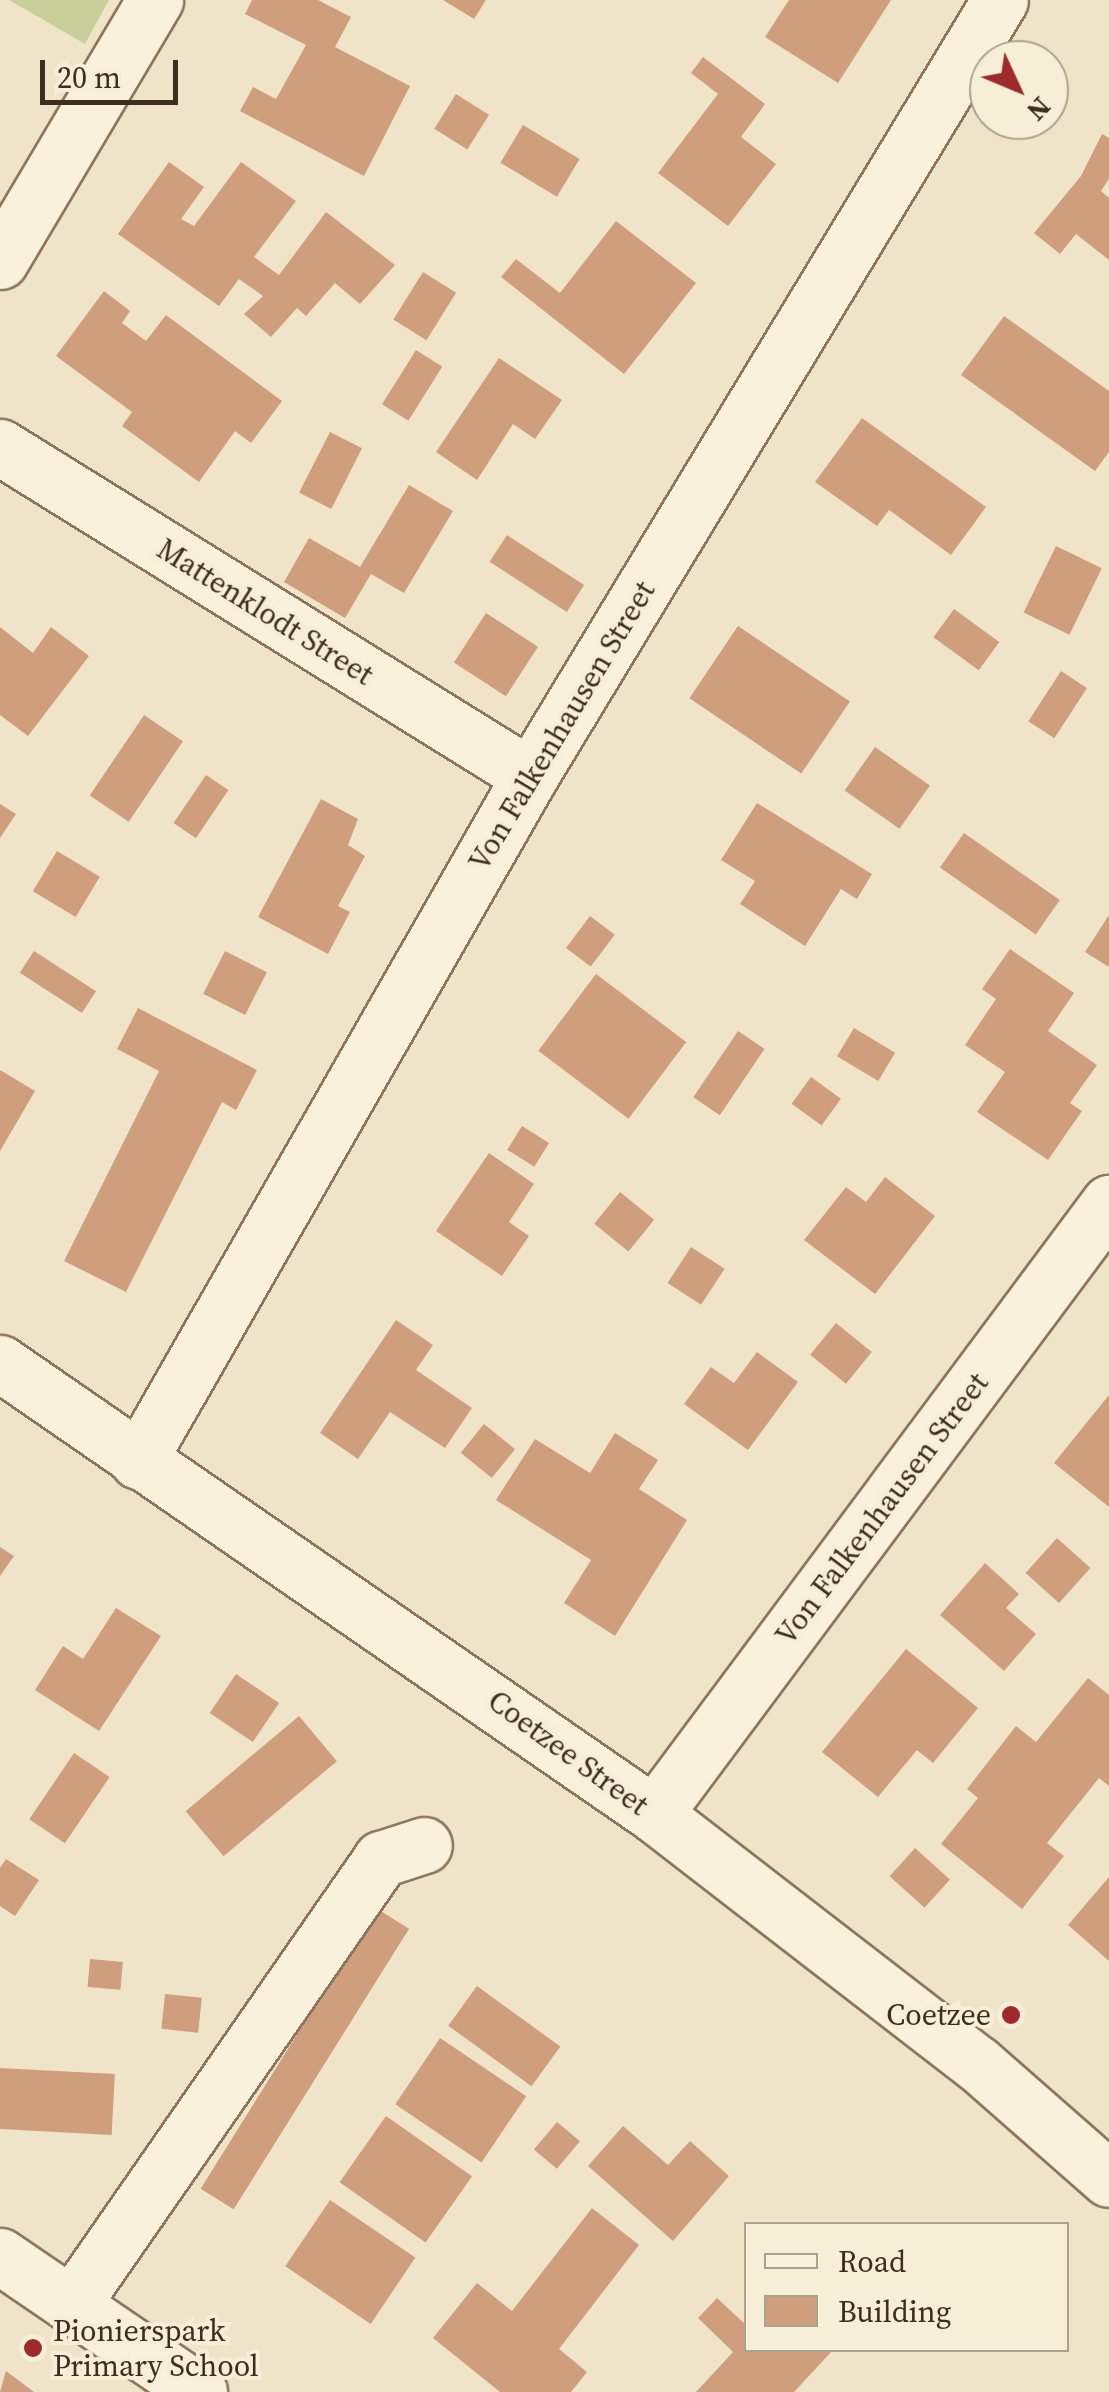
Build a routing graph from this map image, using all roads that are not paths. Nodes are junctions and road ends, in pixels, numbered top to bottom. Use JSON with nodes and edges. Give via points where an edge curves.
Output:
{"nodes":[{"id":1,"x":155,"y":0,"type":"edge"},
{"id":2,"x":1000,"y":0,"type":"edge"},
{"id":3,"x":0,"y":261,"type":"edge"},
{"id":4,"x":0,"y":447,"type":"edge"},
{"id":5,"x":530,"y":776,"type":"junction"},
{"id":6,"x":1109,"y":1203,"type":"edge"},
{"id":7,"x":0,"y":1363,"type":"edge"},
{"id":8,"x":138,"y":1461,"type":"junction"},
{"id":9,"x":654,"y":1814,"type":"junction"},
{"id":10,"x":424,"y":1845,"type":"dead end"},
{"id":11,"x":1109,"y":2179,"type":"edge"},
{"id":12,"x":0,"y":2256,"type":"edge"},
{"id":13,"x":72,"y":2304,"type":"junction"},
{"id":14,"x":199,"y":2392,"type":"edge"}],
"edges":[{"from":1,"to":3,"type":"street"},
{"from":2,"to":5,"type":"street","name":"Von Falkenhausen Street"},
{"from":4,"to":5,"type":"street","name":"Mattenklodt Street"},
{"from":5,"to":8,"type":"street","name":"Von Falkenhausen Street"},
{"from":6,"to":9,"type":"street","name":"Von Falkenhausen Street"},
{"from":7,"to":8,"type":"street","name":"Coetzee Street"},
{"from":8,"to":9,"type":"street","name":"Coetzee Street"},
{"from":9,"to":11,"type":"street","name":"Coetzee Street","via":[[978,2064]]},
{"from":10,"to":13,"type":"street","via":[[381,1858]]},
{"from":12,"to":13,"type":"street"},
{"from":13,"to":14,"type":"street"}]}
